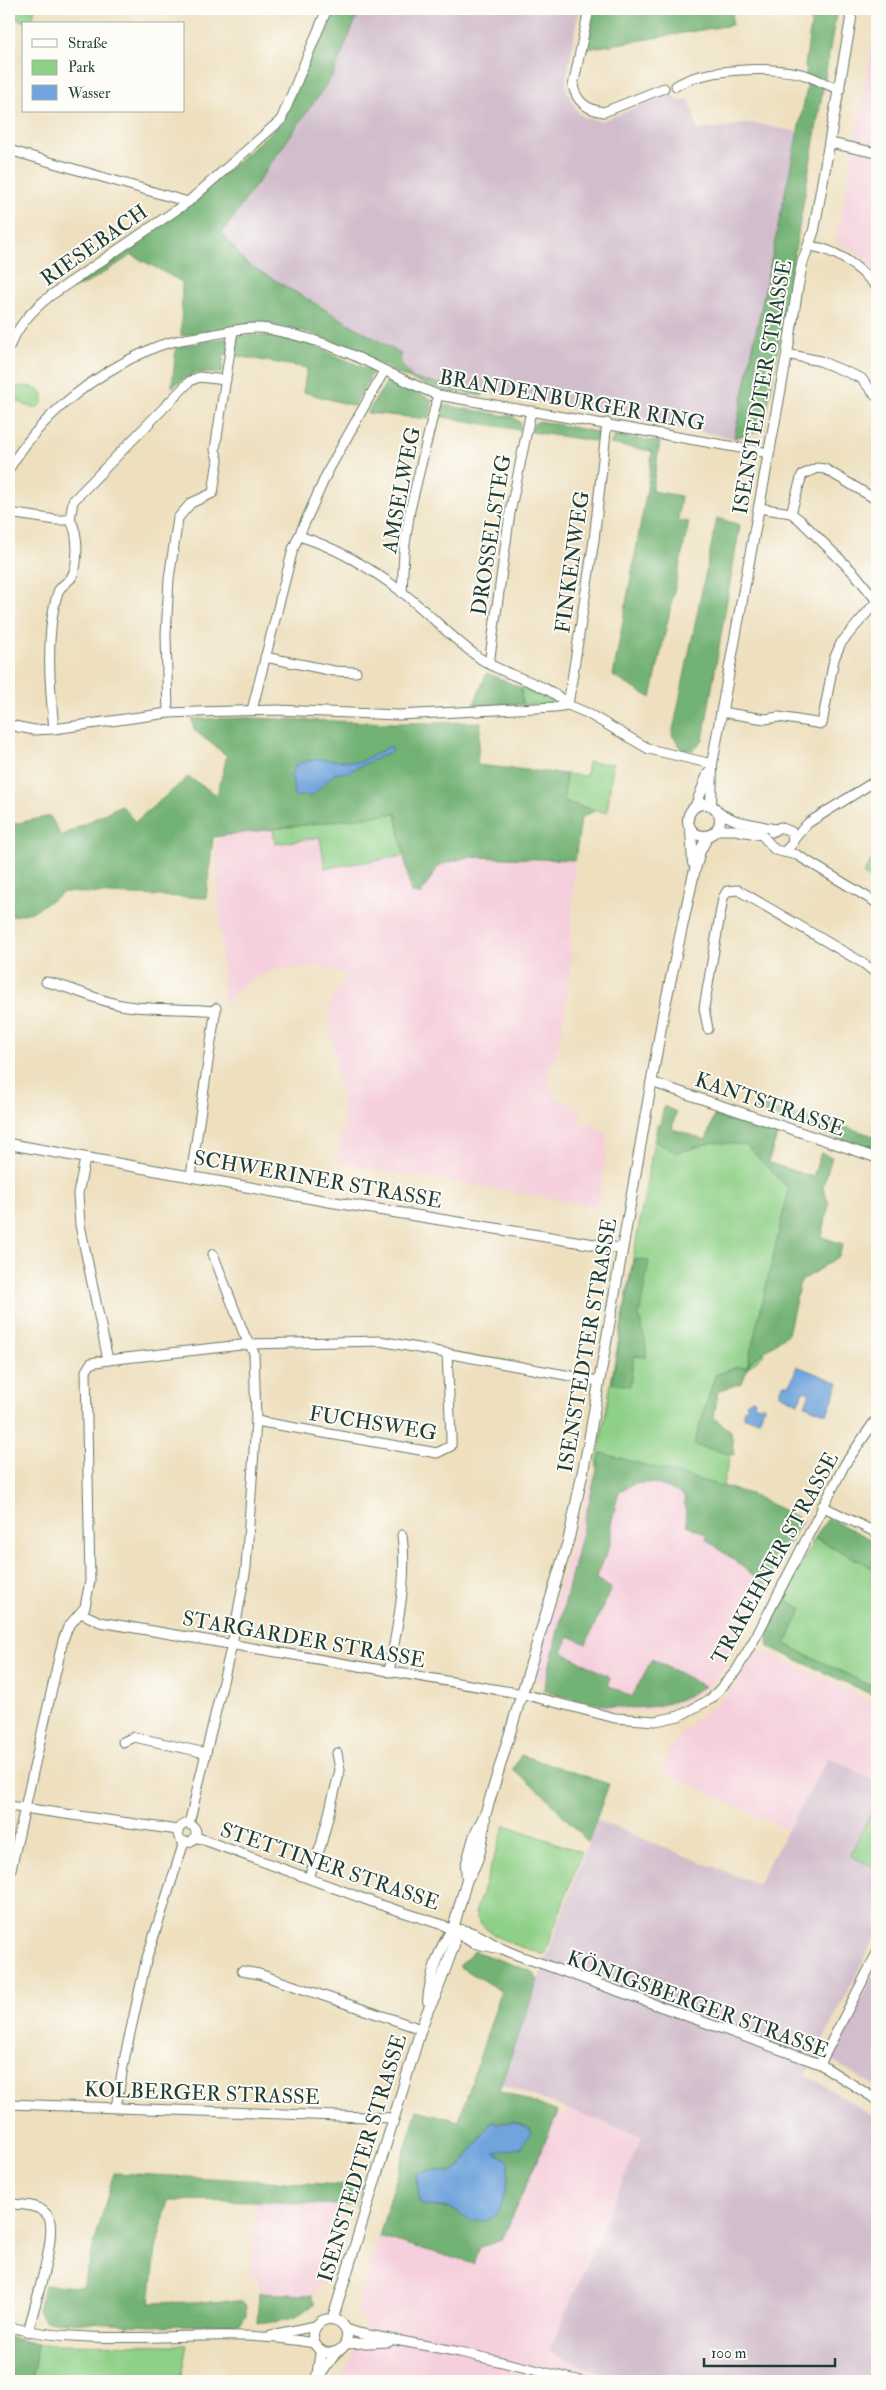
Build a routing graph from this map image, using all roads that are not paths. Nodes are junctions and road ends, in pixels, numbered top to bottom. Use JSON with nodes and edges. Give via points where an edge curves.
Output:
{"nodes":[{"id":1,"x":327,"y":9,"type":"edge"},
{"id":2,"x":588,"y":9,"type":"edge"},
{"id":3,"x":856,"y":9,"type":"edge"},
{"id":4,"x":849,"y":14,"type":"edge"},
{"id":5,"x":676,"y":86,"type":"dead end"},
{"id":6,"x":664,"y":88,"type":"dead end"},
{"id":7,"x":840,"y":89,"type":"junction"},
{"id":8,"x":830,"y":143,"type":"junction"},
{"id":9,"x":9,"y":150,"type":"edge"},
{"id":10,"x":877,"y":152,"type":"edge"},
{"id":11,"x":188,"y":202,"type":"junction"},
{"id":12,"x":809,"y":246,"type":"junction"},
{"id":13,"x":877,"y":286,"type":"edge"},
{"id":14,"x":233,"y":330,"type":"junction"},
{"id":15,"x":9,"y":347,"type":"edge"},
{"id":16,"x":787,"y":354,"type":"junction"},
{"id":17,"x":384,"y":371,"type":"junction"},
{"id":18,"x":226,"y":380,"type":"junction"},
{"id":19,"x":438,"y":395,"type":"junction"},
{"id":20,"x":877,"y":397,"type":"edge"},
{"id":21,"x":531,"y":411,"type":"junction"},
{"id":22,"x":607,"y":424,"type":"junction"},
{"id":23,"x":769,"y":453,"type":"junction"},
{"id":24,"x":9,"y":468,"type":"edge"},
{"id":25,"x":877,"y":500,"type":"edge"},
{"id":26,"x":759,"y":508,"type":"junction"},
{"id":27,"x":9,"y":513,"type":"edge"},
{"id":28,"x":791,"y":513,"type":"junction"},
{"id":29,"x":70,"y":520,"type":"junction"},
{"id":30,"x":299,"y":536,"type":"junction"},
{"id":31,"x":402,"y":593,"type":"junction"},
{"id":32,"x":877,"y":601,"type":"edge"},
{"id":33,"x":265,"y":657,"type":"junction"},
{"id":34,"x":489,"y":664,"type":"junction"},
{"id":35,"x":356,"y":672,"type":"dead end"},
{"id":36,"x":568,"y":705,"type":"junction"},
{"id":37,"x":252,"y":710,"type":"junction"},
{"id":38,"x":721,"y":712,"type":"junction"},
{"id":39,"x":168,"y":713,"type":"junction"},
{"id":40,"x":9,"y":725,"type":"edge"},
{"id":41,"x":54,"y":729,"type":"junction"},
{"id":42,"x":712,"y":764,"type":"junction"},
{"id":43,"x":877,"y":780,"type":"edge"},
{"id":44,"x":696,"y":805,"type":"junction"},
{"id":45,"x":711,"y":805,"type":"junction"},
{"id":46,"x":719,"y":813,"type":"junction"},
{"id":47,"x":808,"y":823,"type":"junction"},
{"id":48,"x":775,"y":829,"type":"junction"},
{"id":49,"x":788,"y":829,"type":"junction"},
{"id":50,"x":691,"y":830,"type":"junction"},
{"id":51,"x":713,"y":833,"type":"junction"},
{"id":52,"x":793,"y":841,"type":"junction"},
{"id":53,"x":769,"y":842,"type":"junction"},
{"id":54,"x":784,"y":852,"type":"junction"},
{"id":55,"x":830,"y":873,"type":"junction"},
{"id":56,"x":692,"y":877,"type":"junction"},
{"id":57,"x":877,"y":903,"type":"edge"},
{"id":58,"x":877,"y":974,"type":"edge"},
{"id":59,"x":46,"y":982,"type":"dead end"},
{"id":60,"x":708,"y":1029,"type":"dead end"},
{"id":61,"x":652,"y":1082,"type":"junction"},
{"id":62,"x":9,"y":1144,"type":"edge"},
{"id":63,"x":877,"y":1158,"type":"edge"},
{"id":64,"x":85,"y":1159,"type":"junction"},
{"id":65,"x":190,"y":1176,"type":"junction"},
{"id":66,"x":622,"y":1249,"type":"junction"},
{"id":67,"x":213,"y":1254,"type":"dead end"},
{"id":68,"x":250,"y":1344,"type":"junction"},
{"id":69,"x":447,"y":1353,"type":"junction"},
{"id":70,"x":108,"y":1360,"type":"junction"},
{"id":71,"x":598,"y":1381,"type":"junction"},
{"id":72,"x":877,"y":1418,"type":"edge"},
{"id":73,"x":256,"y":1421,"type":"junction"},
{"id":74,"x":822,"y":1506,"type":"junction"},
{"id":75,"x":877,"y":1533,"type":"edge"},
{"id":76,"x":402,"y":1535,"type":"dead end"},
{"id":77,"x":81,"y":1613,"type":"junction"},
{"id":78,"x":232,"y":1644,"type":"junction"},
{"id":79,"x":390,"y":1672,"type":"junction"},
{"id":80,"x":523,"y":1694,"type":"junction"},
{"id":81,"x":123,"y":1742,"type":"dead end"},
{"id":82,"x":206,"y":1753,"type":"junction"},
{"id":83,"x":337,"y":1753,"type":"dead end"},
{"id":84,"x":9,"y":1806,"type":"edge"},
{"id":85,"x":25,"y":1808,"type":"junction"},
{"id":86,"x":189,"y":1824,"type":"junction"},
{"id":87,"x":178,"y":1830,"type":"junction"},
{"id":88,"x":196,"y":1837,"type":"junction"},
{"id":89,"x":184,"y":1842,"type":"junction"},
{"id":90,"x":309,"y":1877,"type":"junction"},
{"id":91,"x":9,"y":1878,"type":"edge"},
{"id":92,"x":453,"y":1929,"type":"junction"},
{"id":93,"x":877,"y":1953,"type":"edge"},
{"id":94,"x":242,"y":1971,"type":"dead end"},
{"id":95,"x":421,"y":2029,"type":"junction"},
{"id":96,"x":820,"y":2064,"type":"junction"},
{"id":97,"x":877,"y":2100,"type":"edge"},
{"id":98,"x":9,"y":2104,"type":"edge"},
{"id":99,"x":116,"y":2107,"type":"junction"},
{"id":100,"x":394,"y":2118,"type":"junction"},
{"id":101,"x":9,"y":2204,"type":"edge"},
{"id":102,"x":333,"y":2318,"type":"junction"},
{"id":103,"x":315,"y":2326,"type":"junction"},
{"id":104,"x":9,"y":2327,"type":"edge"},
{"id":105,"x":346,"y":2329,"type":"junction"},
{"id":106,"x":28,"y":2332,"type":"junction"},
{"id":107,"x":268,"y":2336,"type":"junction"},
{"id":108,"x":406,"y":2341,"type":"junction"},
{"id":109,"x":345,"y":2344,"type":"junction"},
{"id":110,"x":318,"y":2347,"type":"junction"},
{"id":111,"x":336,"y":2352,"type":"junction"},
{"id":112,"x":316,"y":2381,"type":"edge"},
{"id":113,"x":581,"y":2381,"type":"edge"}],
"edges":[{"from":1,"to":11,"type":"street","name":"RIESEBACH","via":[[281,120]]},
{"from":2,"to":6,"type":"street","via":[[573,86],[583,105],[604,112]]},
{"from":3,"to":4,"type":"street","name":"ISENSTEDTER STRASSE"},
{"from":4,"to":7,"type":"street","name":"ISENSTEDTER STRASSE"},
{"from":5,"to":7,"type":"street","via":[[686,79],[755,69],[807,75]]},
{"from":7,"to":8,"type":"street","name":"ISENSTEDTER STRASSE"},
{"from":8,"to":10,"type":"street"},
{"from":8,"to":12,"type":"street","name":"ISENSTEDTER STRASSE"},
{"from":9,"to":11,"type":"street","name":"RIESEBACH"},
{"from":11,"to":15,"type":"street","name":"RIESEBACH","via":[[43,301],[19,326]]},
{"from":12,"to":13,"type":"street","via":[[845,258]]},
{"from":12,"to":16,"type":"street","name":"ISENSTEDTER STRASSE","via":[[802,264]]},
{"from":14,"to":17,"type":"street","name":"BRANDENBURGER RING","via":[[266,329],[307,339],[347,352]]},
{"from":14,"to":18,"type":"street"},
{"from":14,"to":24,"type":"street","name":"BRANDENBURGER RING","via":[[150,349],[93,379],[44,424]]},
{"from":16,"to":20,"type":"street","via":[[820,361],[861,378]]},
{"from":16,"to":23,"type":"street","name":"ISENSTEDTER STRASSE"},
{"from":17,"to":19,"type":"street","name":"BRANDENBURGER RING"},
{"from":17,"to":30,"type":"street","via":[[328,471]]},
{"from":18,"to":29,"type":"street","via":[[199,377],[190,381],[73,501]]},
{"from":18,"to":39,"type":"street","via":[[215,450],[218,460],[213,493],[191,503],[178,518],[169,579],[166,635]]},
{"from":19,"to":21,"type":"street","name":"BRANDENBURGER RING"},
{"from":19,"to":31,"type":"street","name":"AMSELWEG","via":[[410,510]]},
{"from":21,"to":22,"type":"street","name":"BRANDENBURGER RING"},
{"from":21,"to":34,"type":"street","name":"DROSSELSTEG","via":[[510,513]]},
{"from":22,"to":23,"type":"street","name":"BRANDENBURGER RING"},
{"from":22,"to":36,"type":"street","name":"FINKENWEG","via":[[594,540]]},
{"from":23,"to":26,"type":"street","name":"ISENSTEDTER STRASSE"},
{"from":25,"to":28,"type":"street","via":[[825,469],[817,468],[802,474]]},
{"from":26,"to":28,"type":"street"},
{"from":26,"to":38,"type":"street","name":"ISENSTEDTER STRASSE"},
{"from":27,"to":29,"type":"street"},
{"from":28,"to":32,"type":"street","via":[[856,574]]},
{"from":29,"to":41,"type":"street","via":[[78,538],[71,577],[58,590],[50,639]]},
{"from":30,"to":31,"type":"street","via":[[369,570]]},
{"from":30,"to":33,"type":"street","via":[[281,588]]},
{"from":31,"to":34,"type":"street"},
{"from":32,"to":38,"type":"street","via":[[841,643],[834,660],[822,724],[779,717],[765,720]]},
{"from":33,"to":35,"type":"street","via":[[334,671]]},
{"from":33,"to":37,"type":"street"},
{"from":34,"to":36,"type":"street","via":[[557,694]]},
{"from":36,"to":37,"type":"street","via":[[399,714]]},
{"from":36,"to":42,"type":"street","via":[[649,749]]},
{"from":37,"to":39,"type":"street"},
{"from":38,"to":42,"type":"street","name":"ISENSTEDTER STRASSE"},
{"from":39,"to":41,"type":"street"},
{"from":40,"to":41,"type":"street","via":[[34,730]]},
{"from":42,"to":44,"type":"street","name":"ISENSTEDTER STRASSE"},
{"from":42,"to":45,"type":"street","name":"ISENSTEDTER STRASSE"},
{"from":43,"to":47,"type":"street"},
{"from":44,"to":45,"type":"street"},
{"from":44,"to":50,"type":"street","via":[[688,816]]},
{"from":45,"to":46,"type":"street"},
{"from":46,"to":48,"type":"street","via":[[737,821]]},
{"from":46,"to":51,"type":"street","via":[[720,820]]},
{"from":47,"to":49,"type":"street"},
{"from":47,"to":52,"type":"street"},
{"from":48,"to":49,"type":"street"},
{"from":48,"to":53,"type":"street"},
{"from":49,"to":52,"type":"street"},
{"from":50,"to":51,"type":"street","via":[[699,836]]},
{"from":50,"to":56,"type":"street","name":"ISENSTEDTER STRASSE"},
{"from":51,"to":53,"type":"street","via":[[735,830],[756,834]]},
{"from":51,"to":56,"type":"street","name":"ISENSTEDTER STRASSE","via":[[700,851]]},
{"from":52,"to":54,"type":"street"},
{"from":52,"to":55,"type":"street","via":[[800,851]]},
{"from":53,"to":54,"type":"street","via":[[775,850]]},
{"from":54,"to":55,"type":"street"},
{"from":55,"to":57,"type":"street"},
{"from":56,"to":61,"type":"street","name":"ISENSTEDTER STRASSE"},
{"from":58,"to":60,"type":"street","via":[[732,889],[724,898],[704,1008]]},
{"from":59,"to":65,"type":"street","via":[[126,1006],[216,1010]]},
{"from":61,"to":63,"type":"street","name":"KANTSTRASSE"},
{"from":61,"to":66,"type":"street","name":"ISENSTEDTER STRASSE"},
{"from":62,"to":64,"type":"street","name":"SCHWERINER STRASSE"},
{"from":64,"to":65,"type":"street","name":"SCHWERINER STRASSE"},
{"from":64,"to":70,"type":"street","via":[[78,1194],[80,1225]]},
{"from":65,"to":66,"type":"street","name":"SCHWERINER STRASSE"},
{"from":66,"to":71,"type":"street","name":"ISENSTEDTER STRASSE"},
{"from":67,"to":68,"type":"street"},
{"from":68,"to":69,"type":"street","via":[[380,1341]]},
{"from":68,"to":70,"type":"street"},
{"from":68,"to":73,"type":"street","via":[[254,1353]]},
{"from":69,"to":71,"type":"street"},
{"from":69,"to":73,"type":"street","name":"FUCHSWEG","via":[[451,1446],[445,1451],[437,1453]]},
{"from":70,"to":77,"type":"street","via":[[91,1363],[86,1371],[90,1582],[88,1600]]},
{"from":71,"to":80,"type":"street","name":"ISENSTEDTER STRASSE","via":[[569,1538]]},
{"from":72,"to":74,"type":"street","name":"TRAKEHNER STRASSE","via":[[845,1464]]},
{"from":73,"to":78,"type":"street","via":[[246,1568]]},
{"from":74,"to":75,"type":"street"},
{"from":74,"to":80,"type":"street","name":"TRAKEHNER STRASSE","via":[[749,1651],[722,1688],[698,1708],[679,1716],[638,1722]]},
{"from":76,"to":79,"type":"street","via":[[405,1560],[401,1606]]},
{"from":77,"to":78,"type":"street","name":"STARGARDER STRASSE","via":[[100,1622]]},
{"from":77,"to":85,"type":"street","via":[[68,1627],[63,1640]]},
{"from":78,"to":79,"type":"street","name":"STARGARDER STRASSE"},
{"from":78,"to":82,"type":"street"},
{"from":79,"to":80,"type":"street","name":"STARGARDER STRASSE"},
{"from":80,"to":92,"type":"street","name":"ISENSTEDTER STRASSE","via":[[486,1812],[483,1840],[474,1870],[467,1879]]},
{"from":81,"to":82,"type":"street","via":[[134,1737]]},
{"from":82,"to":86,"type":"street"},
{"from":83,"to":90,"type":"street","via":[[340,1770]]},
{"from":84,"to":85,"type":"street"},
{"from":85,"to":87,"type":"street"},
{"from":85,"to":91,"type":"street"},
{"from":86,"to":87,"type":"street"},
{"from":86,"to":88,"type":"street","via":[[195,1828]]},
{"from":87,"to":89,"type":"street","via":[[178,1836]]},
{"from":88,"to":89,"type":"street","via":[[191,1842]]},
{"from":88,"to":90,"type":"street","name":"STETTINER STRASSE"},
{"from":89,"to":99,"type":"street","via":[[146,1961]]},
{"from":90,"to":92,"type":"street","name":"STETTINER STRASSE"},
{"from":92,"to":95,"type":"street","name":"ISENSTEDTER STRASSE","via":[[454,1944]]},
{"from":92,"to":96,"type":"street","name":"KÖNIGSBERGER STRASSE","via":[[463,1929],[503,1949]]},
{"from":93,"to":96,"type":"street"},
{"from":94,"to":95,"type":"street"},
{"from":95,"to":100,"type":"street","name":"ISENSTEDTER STRASSE"},
{"from":96,"to":97,"type":"street","name":"KÖNIGSBERGER STRASSE"},
{"from":98,"to":99,"type":"street","name":"KOLBERGER STRASSE"},
{"from":99,"to":100,"type":"street","name":"KOLBERGER STRASSE"},
{"from":100,"to":102,"type":"street","name":"ISENSTEDTER STRASSE"},
{"from":101,"to":106,"type":"street","via":[[42,2210],[51,2225],[45,2265]]},
{"from":102,"to":103,"type":"street","via":[[323,2319]]},
{"from":102,"to":105,"type":"street"},
{"from":103,"to":107,"type":"street"},
{"from":103,"to":110,"type":"street","via":[[312,2334]]},
{"from":104,"to":106,"type":"street"},
{"from":105,"to":108,"type":"street","via":[[358,2334]]},
{"from":105,"to":109,"type":"street"},
{"from":106,"to":107,"type":"street","via":[[124,2338]]},
{"from":107,"to":110,"type":"street"},
{"from":108,"to":109,"type":"street"},
{"from":108,"to":113,"type":"street"},
{"from":109,"to":111,"type":"street"},
{"from":110,"to":111,"type":"street"},
{"from":110,"to":112,"type":"street"},
{"from":111,"to":112,"type":"street"}]}
